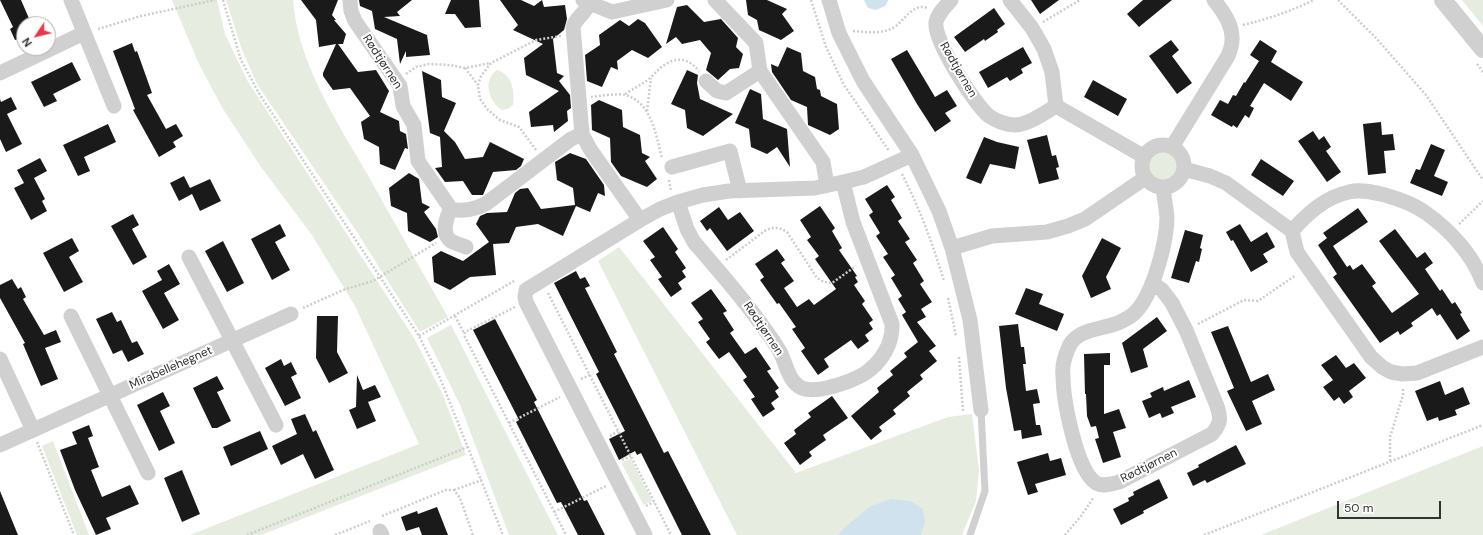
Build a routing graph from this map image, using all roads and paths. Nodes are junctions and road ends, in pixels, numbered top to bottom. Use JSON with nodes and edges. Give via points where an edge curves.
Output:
{"nodes":[{"id":1,"x":71,"y":0,"type":"edge"},
{"id":2,"x":215,"y":0,"type":"edge"},
{"id":3,"x":223,"y":0,"type":"edge"},
{"id":4,"x":350,"y":0,"type":"edge"},
{"id":5,"x":667,"y":0,"type":"edge"},
{"id":6,"x":715,"y":0,"type":"edge"},
{"id":7,"x":811,"y":0,"type":"edge"},
{"id":8,"x":829,"y":0,"type":"edge"},
{"id":9,"x":951,"y":0,"type":"edge"},
{"id":10,"x":1010,"y":0,"type":"edge"},
{"id":11,"x":1080,"y":0,"type":"edge"},
{"id":12,"x":1214,"y":0,"type":"edge"},
{"id":13,"x":1314,"y":0,"type":"edge"},
{"id":14,"x":1338,"y":0,"type":"edge"},
{"id":15,"x":1443,"y":0,"type":"edge"},
{"id":16,"x":586,"y":2,"type":"edge"},
{"id":17,"x":940,"y":13,"type":"junction"},
{"id":18,"x":1231,"y":27,"type":"junction"},
{"id":19,"x":1032,"y":28,"type":"junction"},
{"id":20,"x":84,"y":33,"type":"junction"},
{"id":21,"x":839,"y":33,"type":"junction"},
{"id":22,"x":574,"y":34,"type":"junction"},
{"id":23,"x":1483,"y":49,"type":"edge"},
{"id":24,"x":491,"y":63,"type":"junction"},
{"id":25,"x":464,"y":68,"type":"junction"},
{"id":26,"x":760,"y":71,"type":"junction"},
{"id":27,"x":0,"y":73,"type":"edge"},
{"id":28,"x":651,"y":78,"type":"junction"},
{"id":29,"x":397,"y":80,"type":"junction"},
{"id":30,"x":706,"y":81,"type":"joint"},
{"id":31,"x":478,"y":85,"type":"junction"},
{"id":32,"x":625,"y":95,"type":"junction"},
{"id":33,"x":579,"y":98,"type":"junction"},
{"id":34,"x":114,"y":106,"type":"dead end"},
{"id":35,"x":1056,"y":106,"type":"junction"},
{"id":36,"x":647,"y":111,"type":"junction"},
{"id":37,"x":582,"y":134,"type":"junction"},
{"id":38,"x":1172,"y":146,"type":"junction"},
{"id":39,"x":912,"y":155,"type":"junction"},
{"id":40,"x":1144,"y":156,"type":"junction"},
{"id":41,"x":543,"y":160,"type":"junction"},
{"id":42,"x":896,"y":163,"type":"junction"},
{"id":43,"x":668,"y":169,"type":"junction"},
{"id":44,"x":1184,"y":169,"type":"junction"},
{"id":45,"x":1145,"y":178,"type":"junction"},
{"id":46,"x":1483,"y":180,"type":"edge"},
{"id":47,"x":843,"y":182,"type":"junction"},
{"id":48,"x":827,"y":185,"type":"junction"},
{"id":49,"x":1163,"y":187,"type":"junction"},
{"id":50,"x":740,"y":191,"type":"junction"},
{"id":51,"x":675,"y":197,"type":"junction"},
{"id":52,"x":1483,"y":201,"type":"edge"},
{"id":53,"x":451,"y":209,"type":"junction"},
{"id":54,"x":640,"y":220,"type":"junction"},
{"id":55,"x":1292,"y":231,"type":"junction"},
{"id":56,"x":1450,"y":233,"type":"junction"},
{"id":57,"x":448,"y":237,"type":"junction"},
{"id":58,"x":466,"y":247,"type":"dead end"},
{"id":59,"x":952,"y":248,"type":"junction"},
{"id":60,"x":189,"y":257,"type":"dead end"},
{"id":61,"x":866,"y":258,"type":"junction"},
{"id":62,"x":716,"y":267,"type":"junction"},
{"id":63,"x":1308,"y":267,"type":"junction"},
{"id":64,"x":381,"y":277,"type":"junction"},
{"id":65,"x":1152,"y":283,"type":"junction"},
{"id":66,"x":1483,"y":283,"type":"edge"},
{"id":67,"x":946,"y":287,"type":"dead end"},
{"id":68,"x":947,"y":294,"type":"dead end"},
{"id":69,"x":526,"y":302,"type":"junction"},
{"id":70,"x":292,"y":314,"type":"joint"},
{"id":71,"x":71,"y":316,"type":"dead end"},
{"id":72,"x":455,"y":316,"type":"dead end"},
{"id":73,"x":1186,"y":330,"type":"junction"},
{"id":74,"x":464,"y":333,"type":"junction"},
{"id":75,"x":232,"y":340,"type":"junction"},
{"id":76,"x":957,"y":341,"type":"dead end"},
{"id":77,"x":1483,"y":347,"type":"edge"},
{"id":78,"x":959,"y":356,"type":"dead end"},
{"id":79,"x":0,"y":359,"type":"edge"},
{"id":80,"x":1402,"y":374,"type":"junction"},
{"id":81,"x":572,"y":390,"type":"junction"},
{"id":82,"x":110,"y":395,"type":"junction"},
{"id":83,"x":981,"y":410,"type":"joint"},
{"id":84,"x":963,"y":411,"type":"dead end"},
{"id":85,"x":509,"y":423,"type":"junction"},
{"id":86,"x":276,"y":425,"type":"dead end"},
{"id":87,"x":1483,"y":425,"type":"edge"},
{"id":88,"x":33,"y":430,"type":"junction"},
{"id":89,"x":0,"y":445,"type":"edge"},
{"id":90,"x":468,"y":447,"type":"junction"},
{"id":91,"x":1390,"y":461,"type":"junction"},
{"id":92,"x":148,"y":473,"type":"dead end"},
{"id":93,"x":482,"y":480,"type":"junction"},
{"id":94,"x":618,"y":480,"type":"junction"},
{"id":95,"x":1098,"y":484,"type":"junction"},
{"id":96,"x":454,"y":490,"type":"junction"},
{"id":97,"x":554,"y":512,"type":"junction"},
{"id":98,"x":74,"y":535,"type":"edge"},
{"id":99,"x":247,"y":535,"type":"edge"},
{"id":100,"x":335,"y":535,"type":"edge"},
{"id":101,"x":473,"y":535,"type":"edge"},
{"id":102,"x":503,"y":535,"type":"edge"},
{"id":103,"x":566,"y":535,"type":"edge"},
{"id":104,"x":646,"y":535,"type":"edge"},
{"id":105,"x":671,"y":535,"type":"edge"},
{"id":106,"x":970,"y":535,"type":"edge"},
{"id":107,"x":1065,"y":535,"type":"edge"},
{"id":108,"x":1204,"y":535,"type":"edge"}],
"edges":[{"from":1,"to":20,"type":"street"},
{"from":2,"to":20,"type":"path","via":[[141,16]]},
{"from":3,"to":64,"type":"path","via":[[241,60],[260,95]]},
{"from":4,"to":29,"type":"street","name":"Rødtjørnen","via":[[355,22]]},
{"from":5,"to":16,"type":"street","via":[[612,12]]},
{"from":6,"to":26,"type":"street","via":[[756,42]]},
{"from":7,"to":42,"type":"path","via":[[826,47],[844,85]]},
{"from":8,"to":21,"type":"street"},
{"from":9,"to":17,"type":"street","name":"Rødtjørnen"},
{"from":10,"to":19,"type":"street"},
{"from":11,"to":19,"type":"path"},
{"from":12,"to":18,"type":"street"},
{"from":13,"to":18,"type":"path","via":[[1265,19]]},
{"from":14,"to":46,"type":"path","via":[[1376,38],[1426,95]]},
{"from":15,"to":23,"type":"street"},
{"from":16,"to":22,"type":"street","via":[[586,11],[575,22]]},
{"from":17,"to":21,"type":"path","via":[[924,7],[914,9],[902,22],[880,32]]},
{"from":17,"to":35,"type":"street","name":"Rødtjørnen","via":[[936,31],[953,66],[977,103],[990,116],[1002,123],[1015,125],[1028,122]]},
{"from":18,"to":38,"type":"street","via":[[1232,41],[1228,56]]},
{"from":19,"to":35,"type":"street","via":[[1044,49],[1052,72]]},
{"from":20,"to":27,"type":"street"},
{"from":20,"to":34,"type":"street"},
{"from":21,"to":39,"type":"street","via":[[863,81]]},
{"from":22,"to":24,"type":"path","via":[[536,40]]},
{"from":22,"to":33,"type":"street"},
{"from":24,"to":25,"type":"path"},
{"from":24,"to":31,"type":"path"},
{"from":25,"to":29,"type":"path","via":[[429,64],[416,67]]},
{"from":25,"to":31,"type":"path"},
{"from":26,"to":30,"type":"street","via":[[726,93],[717,91]]},
{"from":26,"to":48,"type":"street","via":[[822,162]]},
{"from":28,"to":30,"type":"path","via":[[663,66],[684,59],[693,64]]},
{"from":28,"to":32,"type":"path"},
{"from":28,"to":36,"type":"path"},
{"from":29,"to":53,"type":"street","name":"Rødtjørnen","via":[[404,106],[414,125],[418,161]]},
{"from":31,"to":41,"type":"path","via":[[480,99],[488,110],[500,120],[519,127]]},
{"from":32,"to":33,"type":"path"},
{"from":32,"to":36,"type":"path","via":[[639,102]]},
{"from":33,"to":37,"type":"street"},
{"from":35,"to":40,"type":"street"},
{"from":36,"to":43,"type":"path"},
{"from":37,"to":41,"type":"street"},
{"from":37,"to":54,"type":"street"},
{"from":38,"to":40,"type":"street","via":[[1166,144],[1153,147]]},
{"from":38,"to":44,"type":"street","via":[[1182,156]]},
{"from":39,"to":42,"type":"street"},
{"from":39,"to":59,"type":"street","via":[[939,211]]},
{"from":40,"to":45,"type":"street","via":[[1141,167]]},
{"from":41,"to":53,"type":"street","via":[[481,207]]},
{"from":42,"to":47,"type":"street","via":[[864,177]]},
{"from":42,"to":67,"type":"path","via":[[932,242]]},
{"from":43,"to":50,"type":"street","via":[[730,151]]},
{"from":43,"to":51,"type":"path"},
{"from":44,"to":49,"type":"street","via":[[1175,184]]},
{"from":44,"to":55,"type":"street","via":[[1226,183]]},
{"from":45,"to":49,"type":"street","via":[[1150,183]]},
{"from":45,"to":59,"type":"street","via":[[1085,219],[1068,226],[1047,232],[992,236]]},
{"from":47,"to":48,"type":"street"},
{"from":47,"to":61,"type":"street","name":"Rødtjørnen","via":[[853,222]]},
{"from":48,"to":50,"type":"street","via":[[815,188]]},
{"from":49,"to":65,"type":"street","via":[[1167,218],[1164,242]]},
{"from":50,"to":51,"type":"street"},
{"from":51,"to":54,"type":"street"},
{"from":51,"to":62,"type":"street","name":"Rødtjørnen","via":[[694,242]]},
{"from":52,"to":56,"type":"path"},
{"from":53,"to":57,"type":"street","via":[[446,219]]},
{"from":54,"to":69,"type":"street","via":[[530,287],[525,293]]},
{"from":55,"to":56,"type":"street","via":[[1303,218],[1336,196],[1350,191],[1372,191],[1401,199],[1426,212]]},
{"from":55,"to":63,"type":"street","via":[[1297,252]]},
{"from":56,"to":66,"type":"street","via":[[1468,255]]},
{"from":57,"to":58,"type":"street"},
{"from":57,"to":64,"type":"path","via":[[429,246]]},
{"from":59,"to":83,"type":"street","via":[[970,320]]},
{"from":60,"to":75,"type":"street"},
{"from":61,"to":62,"type":"path","via":[[832,283],[824,282],[817,278],[787,232],[773,228],[766,230]]},
{"from":61,"to":62,"type":"street","name":"Rødtjørnen","via":[[892,324],[888,347],[878,362],[866,373],[839,385],[812,389],[803,388],[793,380],[773,341],[751,309]]},
{"from":63,"to":73,"type":"path","via":[[1258,301],[1244,300]]},
{"from":63,"to":80,"type":"street","via":[[1371,357],[1382,368]]},
{"from":64,"to":70,"type":"path","via":[[367,284],[343,290]]},
{"from":64,"to":90,"type":"path","via":[[419,336],[440,378]]},
{"from":65,"to":73,"type":"street","name":"Rødtjørnen","via":[[1162,290]]},
{"from":65,"to":95,"type":"street","via":[[1142,304],[1125,320],[1081,333],[1073,338],[1068,348],[1062,373],[1064,394],[1084,470]]},
{"from":68,"to":76,"type":"path"},
{"from":69,"to":74,"type":"path"},
{"from":69,"to":81,"type":"street"},
{"from":69,"to":105,"type":"path","via":[[548,292]]},
{"from":70,"to":75,"type":"street","name":"Mirabellehegnet"},
{"from":71,"to":82,"type":"street"},
{"from":72,"to":74,"type":"path"},
{"from":73,"to":95,"type":"street","name":"Rødtjørnen","via":[[1221,418],[1218,427],[1212,434],[1120,482]]},
{"from":74,"to":85,"type":"path"},
{"from":75,"to":82,"type":"street","name":"Mirabellehegnet"},
{"from":75,"to":86,"type":"street"},
{"from":77,"to":80,"type":"street","via":[[1417,373]]},
{"from":78,"to":84,"type":"path"},
{"from":79,"to":88,"type":"street"},
{"from":80,"to":91,"type":"path","via":[[1403,395],[1390,437]]},
{"from":81,"to":85,"type":"path"},
{"from":81,"to":94,"type":"street"},
{"from":82,"to":88,"type":"street","name":"Mirabellehegnet"},
{"from":82,"to":92,"type":"street"},
{"from":83,"to":106,"type":"lane","via":[[985,491]]},
{"from":85,"to":97,"type":"path"},
{"from":87,"to":91,"type":"path"},
{"from":88,"to":89,"type":"street","name":"Mirabellehegnet"},
{"from":88,"to":98,"type":"path"},
{"from":90,"to":93,"type":"path"},
{"from":90,"to":99,"type":"path"},
{"from":91,"to":108,"type":"path"},
{"from":93,"to":96,"type":"path"},
{"from":93,"to":102,"type":"path"},
{"from":94,"to":97,"type":"path"},
{"from":94,"to":104,"type":"street"},
{"from":95,"to":107,"type":"path","via":[[1098,491]]},
{"from":96,"to":100,"type":"path","via":[[446,490]]},
{"from":96,"to":101,"type":"path","via":[[460,498]]},
{"from":97,"to":103,"type":"path"}]}
